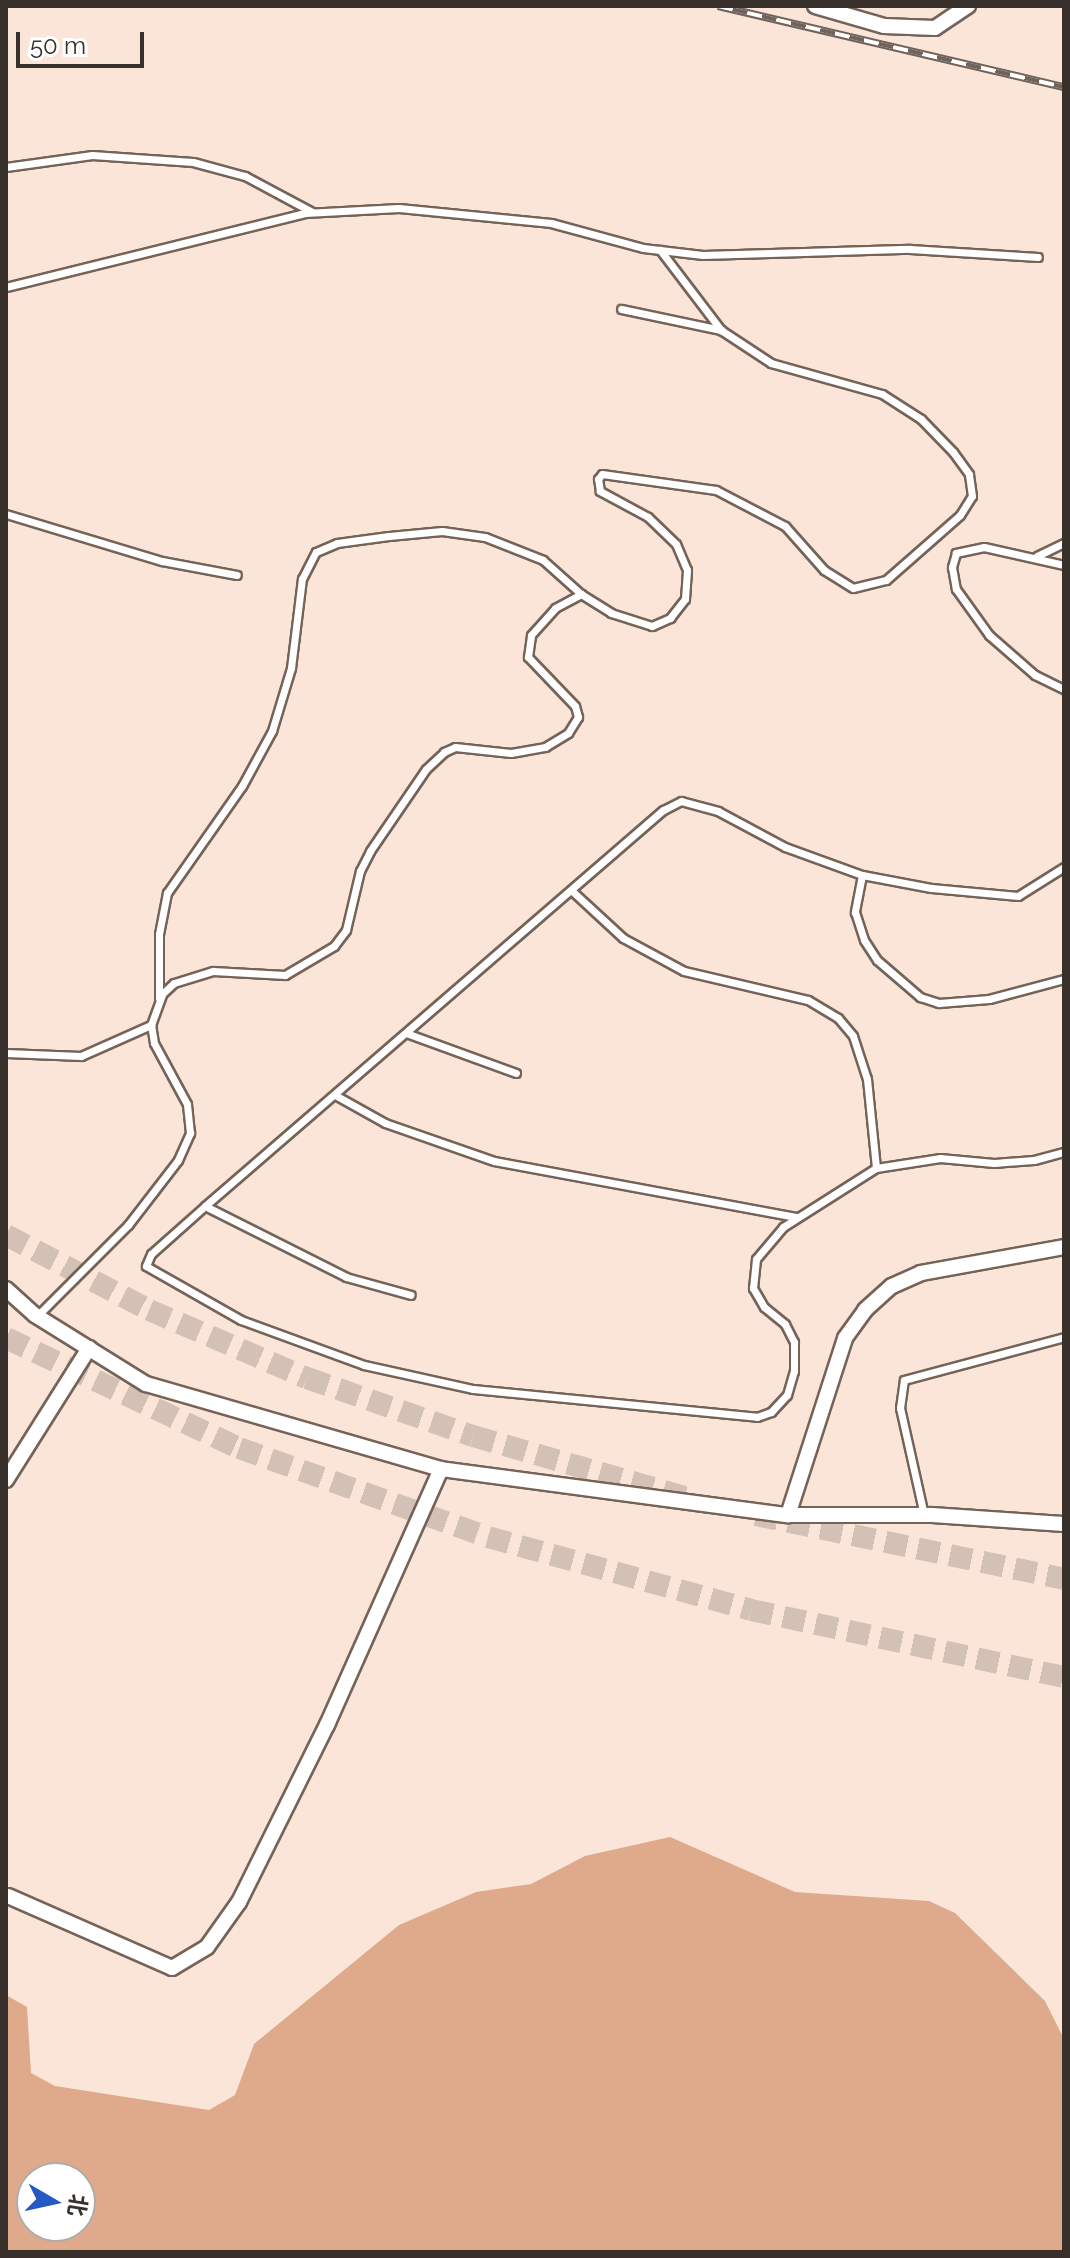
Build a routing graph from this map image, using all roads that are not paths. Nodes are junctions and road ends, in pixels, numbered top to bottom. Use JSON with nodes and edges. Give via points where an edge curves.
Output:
{"nodes":[{"id":1,"x":815,"y":6,"type":"edge"},
{"id":2,"x":968,"y":6,"type":"edge"},
{"id":3,"x":6,"y":167,"type":"edge"},
{"id":4,"x":313,"y":213,"type":"junction"},
{"id":5,"x":660,"y":250,"type":"junction"},
{"id":6,"x":1038,"y":257,"type":"dead end"},
{"id":7,"x":6,"y":287,"type":"edge"},
{"id":8,"x":621,"y":309,"type":"dead end"},
{"id":9,"x":721,"y":330,"type":"junction"},
{"id":10,"x":6,"y":514,"type":"edge"},
{"id":11,"x":1064,"y":543,"type":"edge"},
{"id":12,"x":1037,"y":556,"type":"junction"},
{"id":13,"x":1064,"y":565,"type":"edge"},
{"id":14,"x":237,"y":575,"type":"dead end"},
{"id":15,"x":581,"y":594,"type":"junction"},
{"id":16,"x":1064,"y":689,"type":"edge"},
{"id":17,"x":1064,"y":867,"type":"edge"},
{"id":18,"x":862,"y":875,"type":"junction"},
{"id":19,"x":571,"y":890,"type":"junction"},
{"id":20,"x":1064,"y":979,"type":"edge"},
{"id":21,"x":159,"y":1000,"type":"junction"},
{"id":22,"x":151,"y":1025,"type":"junction"},
{"id":23,"x":406,"y":1033,"type":"junction"},
{"id":24,"x":6,"y":1053,"type":"edge"},
{"id":25,"x":516,"y":1073,"type":"dead end"},
{"id":26,"x":335,"y":1095,"type":"junction"},
{"id":27,"x":1064,"y":1152,"type":"edge"},
{"id":28,"x":876,"y":1168,"type":"junction"},
{"id":29,"x":205,"y":1206,"type":"junction"},
{"id":30,"x":796,"y":1217,"type":"junction"},
{"id":31,"x":1064,"y":1247,"type":"edge"},
{"id":32,"x":6,"y":1289,"type":"edge"},
{"id":33,"x":411,"y":1295,"type":"dead end"},
{"id":34,"x":37,"y":1316,"type":"junction"},
{"id":35,"x":1064,"y":1337,"type":"edge"},
{"id":36,"x":89,"y":1348,"type":"junction"},
{"id":37,"x":441,"y":1469,"type":"junction"},
{"id":38,"x":6,"y":1480,"type":"edge"},
{"id":39,"x":788,"y":1515,"type":"junction"},
{"id":40,"x":924,"y":1515,"type":"junction"},
{"id":41,"x":1064,"y":1524,"type":"edge"},
{"id":42,"x":8,"y":1896,"type":"dead end"}],
"edges":[{"from":1,"to":2,"type":"street","via":[[884,26],[935,28]]},
{"from":3,"to":4,"type":"lane","via":[[92,155],[193,162],[245,176]]},
{"from":4,"to":5,"type":"lane","via":[[399,208],[471,212],[551,223]]},
{"from":4,"to":7,"type":"lane"},
{"from":5,"to":6,"type":"lane","via":[[703,255],[910,249]]},
{"from":5,"to":9,"type":"lane"},
{"from":8,"to":9,"type":"lane"},
{"from":9,"to":15,"type":"lane","via":[[771,363],[882,394],[921,419],[969,474],[972,496],[960,515],[886,580],[853,588],[824,570],[785,526],[716,490],[602,474],[600,491],[648,517],[676,544],[687,570],[685,599],[670,618],[652,626],[611,613]]},
{"from":10,"to":14,"type":"lane","via":[[162,561]]},
{"from":11,"to":12,"type":"lane"},
{"from":12,"to":13,"type":"lane"},
{"from":12,"to":16,"type":"lane","via":[[966,549],[956,553],[956,589],[989,635],[1035,675]]},
{"from":15,"to":21,"type":"lane","via":[[555,608],[529,641],[528,657],[575,706],[578,717],[568,733],[545,747],[511,753],[455,747],[444,752],[426,769],[370,851],[346,930],[334,946],[285,975],[193,975],[174,983]]},
{"from":15,"to":21,"type":"lane","via":[[543,560],[485,537],[442,531],[402,534],[337,543],[316,552],[302,579],[291,668],[272,731],[242,786],[167,893],[159,934]]},
{"from":17,"to":18,"type":"lane","via":[[1018,896],[979,896]]},
{"from":18,"to":19,"type":"lane","via":[[785,847],[718,811],[681,801]]},
{"from":18,"to":20,"type":"lane","via":[[855,912],[864,940],[877,960],[920,997],[939,1003],[989,999]]},
{"from":19,"to":23,"type":"lane"},
{"from":19,"to":28,"type":"lane","via":[[623,938],[684,971],[808,1000],[838,1018],[853,1036],[867,1079]]},
{"from":21,"to":22,"type":"lane"},
{"from":22,"to":24,"type":"lane","via":[[81,1056]]},
{"from":22,"to":34,"type":"lane","via":[[154,1043],[187,1104],[190,1133],[178,1160],[128,1225]]},
{"from":23,"to":25,"type":"lane"},
{"from":23,"to":26,"type":"lane"},
{"from":26,"to":29,"type":"lane"},
{"from":26,"to":30,"type":"lane","via":[[385,1123],[479,1157]]},
{"from":27,"to":28,"type":"lane","via":[[1021,1161],[940,1158]]},
{"from":28,"to":30,"type":"lane"},
{"from":29,"to":30,"type":"lane","via":[[151,1254],[146,1266],[241,1320],[295,1343],[473,1389],[757,1417],[771,1412],[787,1395],[794,1342],[753,1288],[753,1270],[767,1243]]},
{"from":29,"to":33,"type":"lane","via":[[346,1277]]},
{"from":31,"to":39,"type":"street","via":[[921,1273],[892,1286],[865,1310],[845,1338]]},
{"from":32,"to":34,"type":"street"},
{"from":34,"to":36,"type":"street"},
{"from":35,"to":40,"type":"lane","via":[[904,1380],[900,1408]]},
{"from":36,"to":37,"type":"street","via":[[146,1384]]},
{"from":36,"to":38,"type":"street"},
{"from":37,"to":39,"type":"street"},
{"from":37,"to":42,"type":"street","via":[[327,1725],[239,1902],[207,1947],[172,1968]]},
{"from":39,"to":40,"type":"street"},
{"from":40,"to":41,"type":"street"}]}
